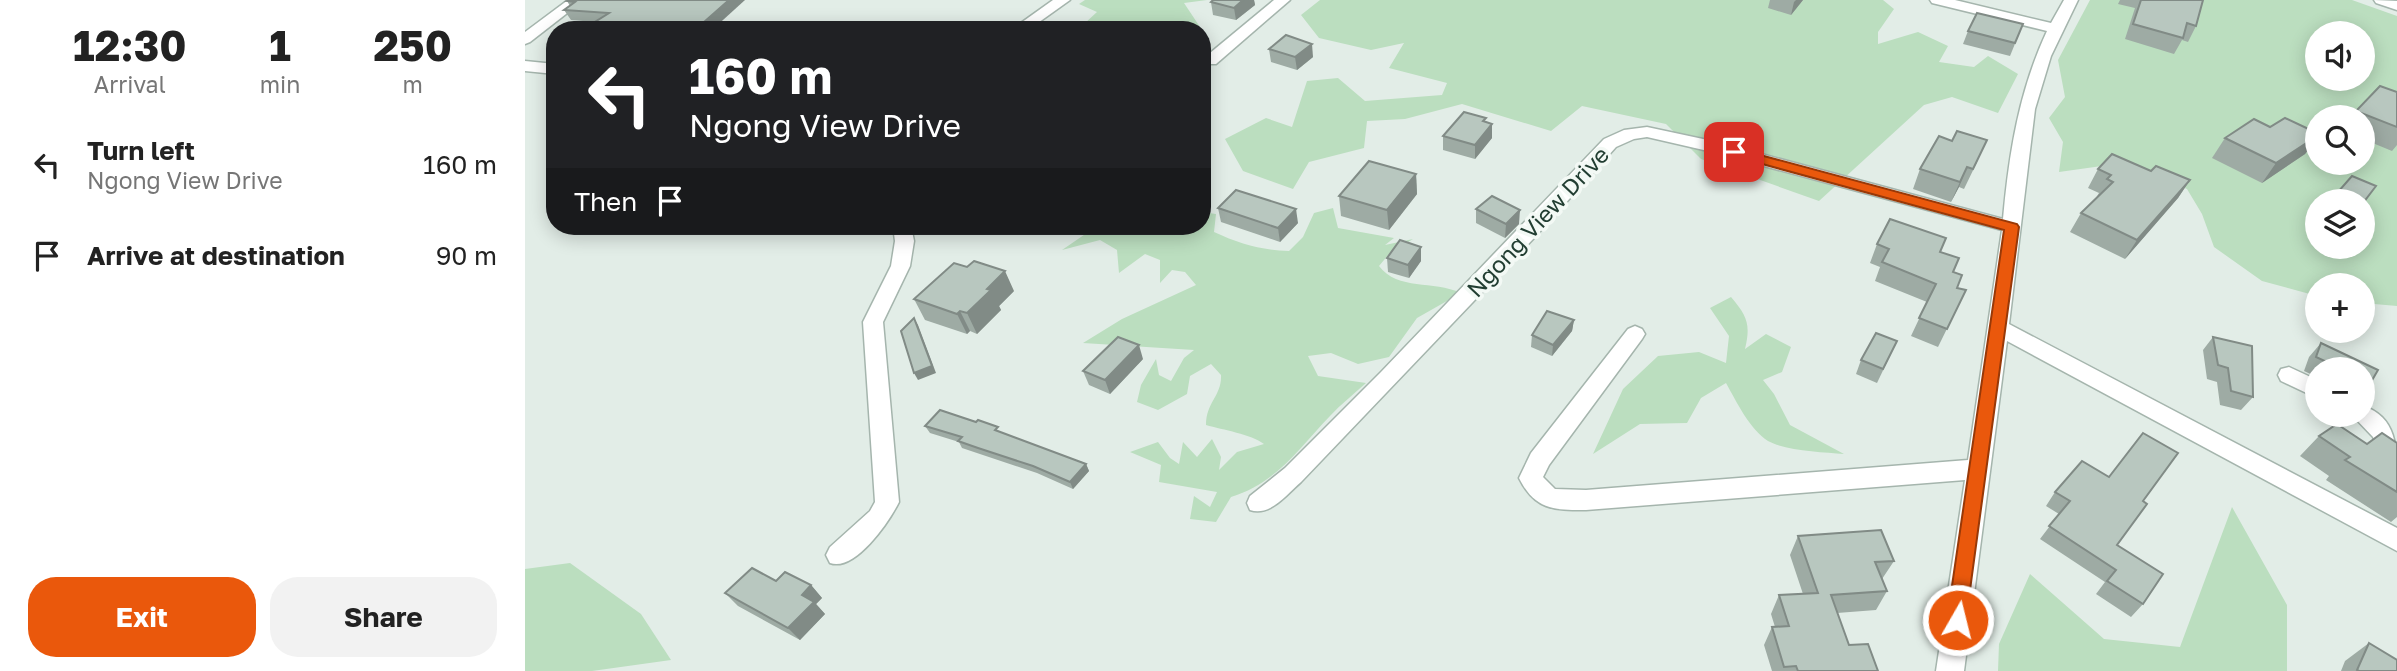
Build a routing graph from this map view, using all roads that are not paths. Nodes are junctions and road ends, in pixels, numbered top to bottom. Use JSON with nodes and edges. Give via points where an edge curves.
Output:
{"nodes":[{"id":1,"x":577,"y":0,"type":"edge"},
{"id":2,"x":1063,"y":0,"type":"edge"},
{"id":3,"x":1283,"y":0,"type":"edge"},
{"id":4,"x":1937,"y":0,"type":"edge"},
{"id":5,"x":2071,"y":0,"type":"edge"},
{"id":6,"x":2381,"y":0,"type":"edge"},
{"id":7,"x":2397,"y":6,"type":"edge"},
{"id":8,"x":549,"y":21,"type":"edge"},
{"id":9,"x":1032,"y":21,"type":"edge"},
{"id":10,"x":546,"y":23,"type":"edge"},
{"id":11,"x":2055,"y":28,"type":"junction"},
{"id":12,"x":525,"y":39,"type":"edge"},
{"id":13,"x":1211,"y":59,"type":"edge"},
{"id":14,"x":525,"y":66,"type":"edge"},
{"id":15,"x":546,"y":68,"type":"edge"},
{"id":16,"x":2011,"y":227,"type":"junction"},
{"id":17,"x":903,"y":235,"type":"edge"},
{"id":18,"x":1998,"y":327,"type":"junction"},
{"id":19,"x":1635,"y":334,"type":"dead end"},
{"id":20,"x":2289,"y":375,"type":"dead end"},
{"id":21,"x":2305,"y":384,"type":"edge"},
{"id":22,"x":2375,"y":426,"type":"edge"},
{"id":23,"x":1980,"y":469,"type":"junction"},
{"id":24,"x":2397,"y":470,"type":"edge"},
{"id":25,"x":1259,"y":503,"type":"dead end"},
{"id":26,"x":2397,"y":540,"type":"edge"},
{"id":27,"x":839,"y":555,"type":"dead end"},
{"id":28,"x":1950,"y":671,"type":"edge"}],
"edges":[{"from":1,"to":8,"type":"street"},
{"from":2,"to":9,"type":"street"},
{"from":3,"to":13,"type":"street"},
{"from":4,"to":11,"type":"street"},
{"from":5,"to":11,"type":"street"},
{"from":6,"to":7,"type":"street"},
{"from":10,"to":12,"type":"street"},
{"from":11,"to":16,"type":"street","via":[[2029,90]]},
{"from":14,"to":15,"type":"street"},
{"from":16,"to":18,"type":"street"},
{"from":16,"to":25,"type":"street","name":"Ngong View Drive","via":[[1711,146],[1647,132],[1630,134],[1610,143],[1389,378]]},
{"from":17,"to":27,"type":"street","via":[[906,253],[901,269],[879,303],[873,322],[887,502],[879,518]]},
{"from":18,"to":23,"type":"street"},
{"from":18,"to":26,"type":"street"},
{"from":19,"to":23,"type":"street","via":[[1539,460],[1531,478],[1538,492],[1554,500],[1586,500]]},
{"from":20,"to":21,"type":"street"},
{"from":22,"to":24,"type":"street"},
{"from":23,"to":28,"type":"street"}]}
